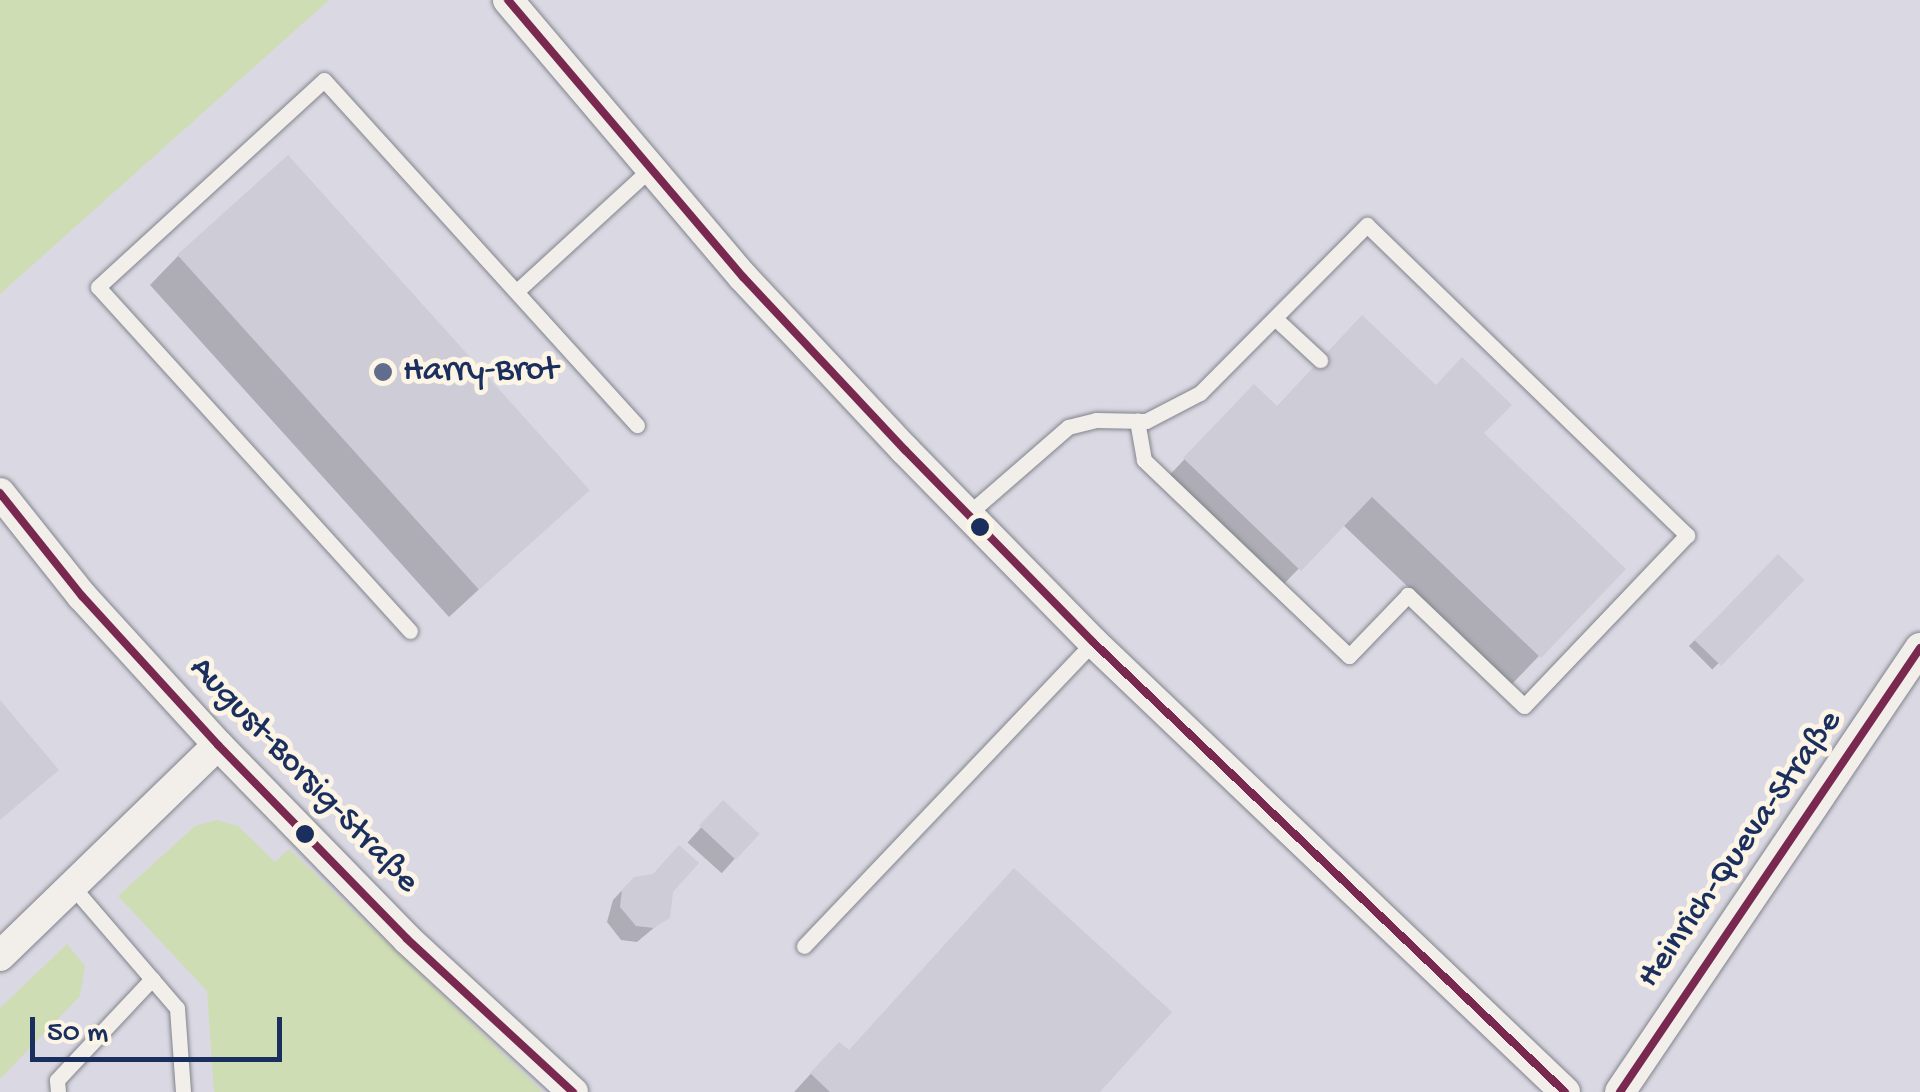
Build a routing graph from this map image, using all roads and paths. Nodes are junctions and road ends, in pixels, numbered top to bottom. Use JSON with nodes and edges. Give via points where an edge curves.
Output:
{"nodes":[{"id":1,"x":508,"y":0,"type":"edge"},
{"id":2,"x":650,"y":169,"type":"junction"},
{"id":3,"x":517,"y":291,"type":"junction"},
{"id":4,"x":1277,"y":320,"type":"junction"},
{"id":5,"x":1320,"y":360,"type":"dead end"},
{"id":6,"x":1136,"y":422,"type":"junction"},
{"id":7,"x":636,"y":425,"type":"dead end"},
{"id":8,"x":0,"y":493,"type":"edge"},
{"id":9,"x":968,"y":514,"type":"junction"},
{"id":10,"x":410,"y":631,"type":"dead end"},
{"id":11,"x":1093,"y":642,"type":"junction"},
{"id":12,"x":1920,"y":648,"type":"edge"},
{"id":13,"x":218,"y":745,"type":"junction"},
{"id":14,"x":72,"y":886,"type":"junction"},
{"id":15,"x":804,"y":946,"type":"dead end"},
{"id":16,"x":0,"y":956,"type":"edge"},
{"id":17,"x":152,"y":978,"type":"junction"},
{"id":18,"x":58,"y":1092,"type":"edge"},
{"id":19,"x":183,"y":1092,"type":"edge"},
{"id":20,"x":573,"y":1092,"type":"edge"},
{"id":21,"x":1565,"y":1092,"type":"edge"},
{"id":22,"x":1620,"y":1092,"type":"edge"}],
"edges":[{"from":1,"to":2,"type":"street"},
{"from":2,"to":3,"type":"lane"},
{"from":2,"to":9,"type":"street"},
{"from":3,"to":7,"type":"lane"},
{"from":3,"to":10,"type":"lane","via":[[324,80],[98,287]]},
{"from":4,"to":5,"type":"lane"},
{"from":4,"to":6,"type":"lane","via":[[1200,393],[1171,412]]},
{"from":4,"to":6,"type":"lane","via":[[1367,225],[1687,535],[1524,706],[1408,595],[1350,656],[1144,460]]},
{"from":6,"to":9,"type":"lane","via":[[1096,420],[1068,428]]},
{"from":8,"to":13,"type":"street","name":"August-Borsig-Straße","via":[[82,596]]},
{"from":9,"to":11,"type":"street"},
{"from":11,"to":15,"type":"lane"},
{"from":11,"to":21,"type":"street"},
{"from":12,"to":22,"type":"street","name":"Heinrich-Queva-Straße"},
{"from":13,"to":14,"type":"street"},
{"from":13,"to":20,"type":"street","name":"August-Borsig-Straße","via":[[407,939]]},
{"from":14,"to":16,"type":"street"},
{"from":14,"to":17,"type":"lane"},
{"from":17,"to":18,"type":"lane","via":[[57,1080]]},
{"from":17,"to":19,"type":"lane","via":[[177,1008]]}]}
